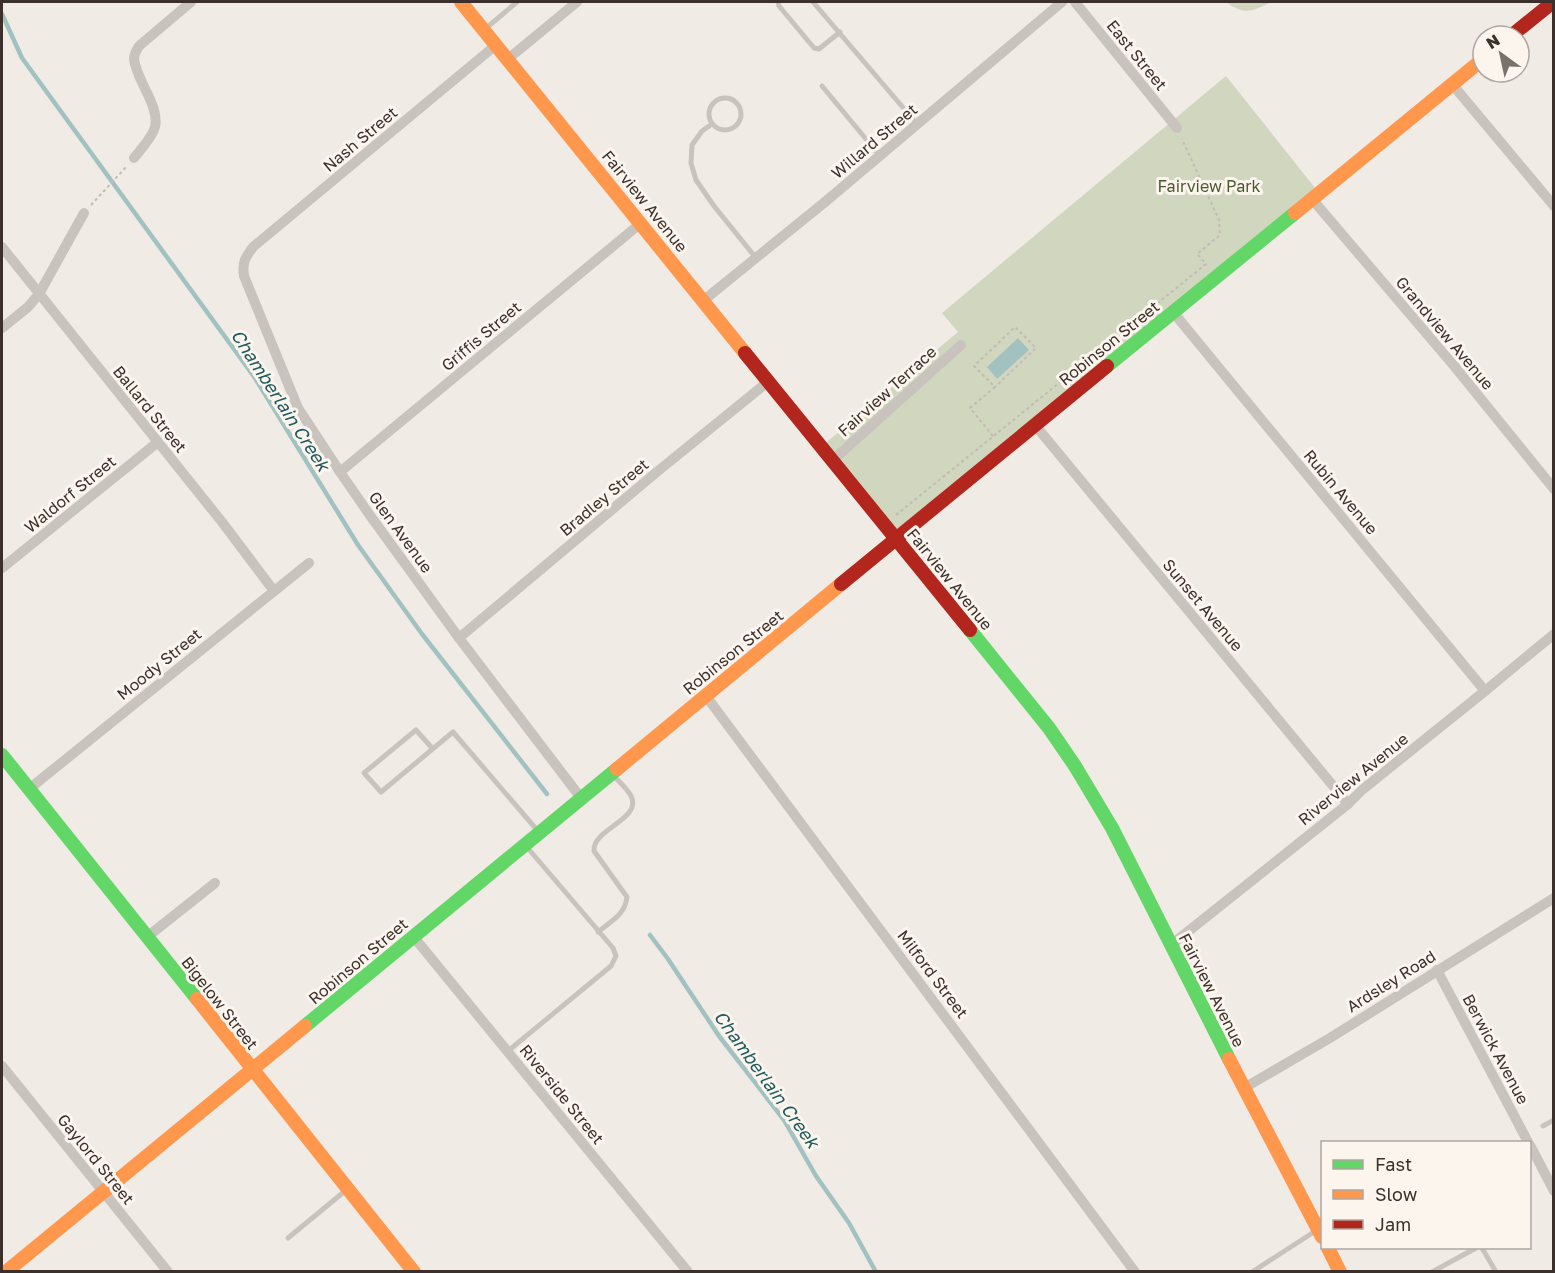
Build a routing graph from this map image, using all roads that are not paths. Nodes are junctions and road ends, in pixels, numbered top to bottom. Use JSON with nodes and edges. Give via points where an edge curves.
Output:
{"nodes":[{"id":1,"x":191,"y":2,"type":"edge"},
{"id":2,"x":461,"y":2,"type":"edge"},
{"id":3,"x":518,"y":2,"type":"edge"},
{"id":4,"x":577,"y":2,"type":"edge"},
{"id":5,"x":778,"y":2,"type":"edge"},
{"id":6,"x":813,"y":2,"type":"edge"},
{"id":7,"x":1062,"y":2,"type":"edge"},
{"id":8,"x":1075,"y":2,"type":"edge"},
{"id":9,"x":1553,"y":2,"type":"edge"},
{"id":10,"x":1526,"y":24,"type":"edge"},
{"id":11,"x":484,"y":30,"type":"junction"},
{"id":12,"x":840,"y":32,"type":"junction"},
{"id":13,"x":496,"y":45,"type":"junction"},
{"id":14,"x":508,"y":59,"type":"junction"},
{"id":15,"x":1471,"y":69,"type":"edge"},
{"id":16,"x":1452,"y":84,"type":"junction"},
{"id":17,"x":822,"y":86,"type":"dead end"},
{"id":18,"x":712,"y":124,"type":"junction"},
{"id":19,"x":917,"y":124,"type":"junction"},
{"id":20,"x":1177,"y":128,"type":"road end"},
{"id":21,"x":880,"y":156,"type":"junction"},
{"id":22,"x":134,"y":158,"type":"road end"},
{"id":23,"x":1312,"y":199,"type":"junction"},
{"id":24,"x":1554,"y":206,"type":"edge"},
{"id":25,"x":84,"y":213,"type":"road end"},
{"id":26,"x":641,"y":223,"type":"junction"},
{"id":27,"x":2,"y":247,"type":"edge"},
{"id":28,"x":245,"y":258,"type":"joint"},
{"id":29,"x":756,"y":258,"type":"junction"},
{"id":30,"x":39,"y":294,"type":"junction"},
{"id":31,"x":704,"y":300,"type":"junction"},
{"id":32,"x":1173,"y":312,"type":"junction"},
{"id":33,"x":2,"y":328,"type":"edge"},
{"id":34,"x":961,"y":345,"type":"dead end"},
{"id":35,"x":769,"y":381,"type":"junction"},
{"id":36,"x":1035,"y":425,"type":"junction"},
{"id":37,"x":158,"y":442,"type":"junction"},
{"id":38,"x":833,"y":460,"type":"junction"},
{"id":39,"x":340,"y":472,"type":"junction"},
{"id":40,"x":1554,"y":489,"type":"edge"},
{"id":41,"x":896,"y":539,"type":"junction"},
{"id":42,"x":309,"y":563,"type":"dead end"},
{"id":43,"x":2,"y":568,"type":"edge"},
{"id":44,"x":274,"y":591,"type":"junction"},
{"id":45,"x":1554,"y":634,"type":"edge"},
{"id":46,"x":459,"y":638,"type":"junction"},
{"id":47,"x":1485,"y":691,"type":"junction"},
{"id":48,"x":706,"y":696,"type":"junction"},
{"id":49,"x":432,"y":748,"type":"junction"},
{"id":50,"x":2,"y":755,"type":"edge"},
{"id":51,"x":611,"y":773,"type":"junction"},
{"id":52,"x":29,"y":789,"type":"junction"},
{"id":53,"x":581,"y":798,"type":"junction"},
{"id":54,"x":1348,"y":804,"type":"junction"},
{"id":55,"x":539,"y":832,"type":"junction"},
{"id":56,"x":525,"y":844,"type":"junction"},
{"id":57,"x":214,"y":883,"type":"dead end"},
{"id":58,"x":1554,"y":898,"type":"edge"},
{"id":59,"x":598,"y":932,"type":"junction"},
{"id":60,"x":413,"y":936,"type":"junction"},
{"id":61,"x":147,"y":937,"type":"junction"},
{"id":62,"x":1171,"y":945,"type":"junction"},
{"id":63,"x":1437,"y":970,"type":"junction"},
{"id":64,"x":507,"y":1051,"type":"junction"},
{"id":65,"x":2,"y":1066,"type":"edge"},
{"id":66,"x":252,"y":1070,"type":"junction"},
{"id":67,"x":1244,"y":1088,"type":"junction"},
{"id":68,"x":1554,"y":1120,"type":"edge"},
{"id":69,"x":1544,"y":1126,"type":"dead end"},
{"id":70,"x":1527,"y":1141,"type":"edge"},
{"id":71,"x":1531,"y":1148,"type":"edge"},
{"id":72,"x":347,"y":1189,"type":"junction"},
{"id":73,"x":104,"y":1191,"type":"junction"},
{"id":74,"x":1554,"y":1191,"type":"edge"},
{"id":75,"x":1320,"y":1233,"type":"edge"},
{"id":76,"x":288,"y":1238,"type":"dead end"},
{"id":77,"x":1328,"y":1249,"type":"edge"},
{"id":78,"x":1474,"y":1249,"type":"edge"},
{"id":79,"x":1483,"y":1249,"type":"edge"},
{"id":80,"x":1444,"y":1265,"type":"junction"},
{"id":81,"x":6,"y":1272,"type":"edge"},
{"id":82,"x":168,"y":1272,"type":"edge"},
{"id":83,"x":414,"y":1272,"type":"edge"},
{"id":84,"x":688,"y":1272,"type":"edge"},
{"id":85,"x":1136,"y":1272,"type":"edge"},
{"id":86,"x":1252,"y":1272,"type":"edge"},
{"id":87,"x":1340,"y":1272,"type":"edge"},
{"id":88,"x":1432,"y":1272,"type":"edge"},
{"id":89,"x":1449,"y":1272,"type":"edge"},
{"id":90,"x":1496,"y":1272,"type":"edge"}],
"edges":[{"from":1,"to":22,"type":"street","via":[[135,53],[156,124]]},
{"from":2,"to":11,"type":"street","name":"Fairview Avenue"},
{"from":3,"to":11,"type":"lane"},
{"from":4,"to":14,"type":"street"},
{"from":5,"to":12,"type":"lane","via":[[814,48],[819,49]]},
{"from":6,"to":12,"type":"lane"},
{"from":7,"to":19,"type":"street","name":"Willard Street"},
{"from":8,"to":20,"type":"street","name":"East Street"},
{"from":9,"to":10,"type":"street"},
{"from":11,"to":13,"type":"street","name":"Fairview Avenue"},
{"from":12,"to":19,"type":"lane"},
{"from":13,"to":14,"type":"street","name":"Fairview Avenue"},
{"from":13,"to":28,"type":"street","name":"Nash Street","via":[[253,247]]},
{"from":14,"to":26,"type":"street","name":"Fairview Avenue"},
{"from":15,"to":16,"type":"street","name":"Robinson Street"},
{"from":16,"to":23,"type":"street","name":"Robinson Street"},
{"from":16,"to":24,"type":"street"},
{"from":17,"to":21,"type":"lane"},
{"from":18,"to":18,"type":"lane","via":[[726,131],[739,124],[742,114],[738,104],[723,98],[713,103],[708,114]]},
{"from":18,"to":29,"type":"lane","via":[[692,145],[691,163],[696,180]]},
{"from":19,"to":21,"type":"street","name":"Willard Street"},
{"from":21,"to":29,"type":"street","name":"Willard Street"},
{"from":23,"to":32,"type":"street","name":"Robinson Street"},
{"from":23,"to":40,"type":"street","name":"Grandview Avenue"},
{"from":25,"to":30,"type":"street"},
{"from":26,"to":31,"type":"street","name":"Fairview Avenue"},
{"from":26,"to":39,"type":"street","name":"Griffis Street"},
{"from":27,"to":30,"type":"street","name":"Ballard Street"},
{"from":28,"to":39,"type":"street","name":"Glen Avenue","via":[[244,276],[298,408]]},
{"from":29,"to":31,"type":"street","name":"Willard Street"},
{"from":30,"to":33,"type":"street"},
{"from":30,"to":37,"type":"street","name":"Ballard Street"},
{"from":31,"to":35,"type":"street","name":"Fairview Avenue"},
{"from":32,"to":36,"type":"street","name":"Robinson Street"},
{"from":32,"to":47,"type":"street","name":"Rubin Avenue"},
{"from":34,"to":38,"type":"street","name":"Fairview Terrace"},
{"from":35,"to":38,"type":"street","name":"Fairview Avenue"},
{"from":35,"to":46,"type":"street","name":"Bradley Street"},
{"from":36,"to":41,"type":"street","name":"Robinson Street"},
{"from":36,"to":54,"type":"street","name":"Sunset Avenue"},
{"from":37,"to":43,"type":"street","name":"Waldorf Street"},
{"from":37,"to":44,"type":"street","name":"Ballard Street"},
{"from":38,"to":41,"type":"street","name":"Fairview Avenue"},
{"from":39,"to":46,"type":"street","name":"Glen Avenue"},
{"from":41,"to":48,"type":"street","name":"Robinson Street"},
{"from":41,"to":62,"type":"street","name":"Fairview Avenue","via":[[1049,728],[1075,766],[1112,828]]},
{"from":42,"to":44,"type":"street","name":"Moody Street"},
{"from":44,"to":52,"type":"street","name":"Moody Street"},
{"from":45,"to":47,"type":"street","name":"Riverview Avenue"},
{"from":46,"to":53,"type":"street","name":"Glen Avenue"},
{"from":47,"to":54,"type":"street","name":"Riverview Avenue"},
{"from":48,"to":51,"type":"street","name":"Robinson Street"},
{"from":48,"to":85,"type":"street","name":"Milford Street"},
{"from":49,"to":49,"type":"lane","via":[[416,730],[364,773],[381,792]]},
{"from":49,"to":55,"type":"lane","via":[[453,732]]},
{"from":50,"to":52,"type":"street","name":"Bigelow Street"},
{"from":51,"to":53,"type":"street","name":"Robinson Street"},
{"from":51,"to":59,"type":"lane","via":[[631,795],[633,803],[627,815],[593,844],[627,897],[621,914]]},
{"from":52,"to":61,"type":"street","name":"Bigelow Street"},
{"from":53,"to":55,"type":"street","name":"Robinson Street"},
{"from":54,"to":62,"type":"street","name":"Riverview Avenue"},
{"from":55,"to":56,"type":"street","name":"Robinson Street"},
{"from":56,"to":59,"type":"lane"},
{"from":56,"to":60,"type":"street","name":"Robinson Street"},
{"from":57,"to":61,"type":"street"},
{"from":58,"to":63,"type":"street","name":"Ardsley Road"},
{"from":59,"to":64,"type":"lane","via":[[613,948],[616,956],[611,966]]},
{"from":60,"to":64,"type":"street","name":"Riverside Street"},
{"from":60,"to":66,"type":"street","name":"Robinson Street"},
{"from":61,"to":66,"type":"street","name":"Bigelow Street"},
{"from":62,"to":67,"type":"street","name":"Fairview Avenue"},
{"from":63,"to":67,"type":"street","name":"Ardsley Road"},
{"from":63,"to":70,"type":"street","name":"Berwick Avenue"},
{"from":64,"to":84,"type":"street","name":"Riverside Street"},
{"from":65,"to":73,"type":"street","name":"Gaylord Street"},
{"from":66,"to":72,"type":"street","name":"Bigelow Street"},
{"from":66,"to":73,"type":"street","name":"Robinson Street"},
{"from":67,"to":75,"type":"street","name":"Fairview Avenue"},
{"from":68,"to":69,"type":"lane"},
{"from":71,"to":74,"type":"street","name":"Berwick Avenue"},
{"from":72,"to":76,"type":"lane"},
{"from":72,"to":83,"type":"street","name":"Bigelow Street"},
{"from":73,"to":81,"type":"street","name":"Robinson Street"},
{"from":73,"to":82,"type":"street","name":"Gaylord Street"},
{"from":75,"to":86,"type":"lane"},
{"from":77,"to":87,"type":"street"},
{"from":78,"to":80,"type":"lane"},
{"from":79,"to":90,"type":"lane"},
{"from":80,"to":88,"type":"lane"},
{"from":80,"to":89,"type":"lane"}]}
